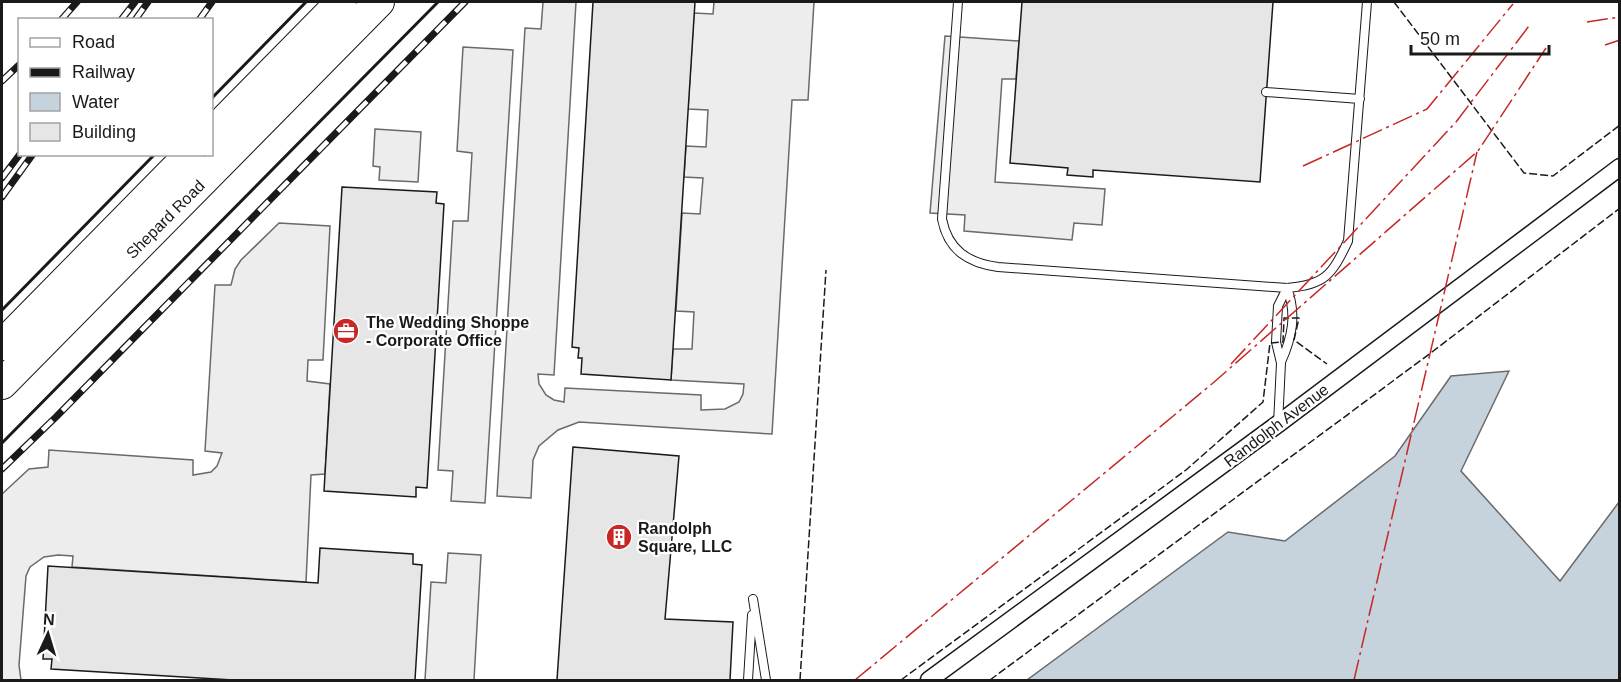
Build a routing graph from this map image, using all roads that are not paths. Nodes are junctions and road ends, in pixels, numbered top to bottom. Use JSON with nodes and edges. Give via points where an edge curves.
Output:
{"nodes":[{"id":1,"x":341,"y":2,"type":"edge"},
{"id":2,"x":379,"y":2,"type":"edge"},
{"id":3,"x":958,"y":2,"type":"edge"},
{"id":4,"x":1367,"y":2,"type":"edge"},
{"id":5,"x":1266,"y":92,"type":"dead end"},
{"id":6,"x":1360,"y":99,"type":"junction"},
{"id":7,"x":213,"y":132,"type":"edge"},
{"id":8,"x":188,"y":156,"type":"edge"},
{"id":9,"x":1620,"y":167,"type":"edge"},
{"id":10,"x":1287,"y":288,"type":"junction"},
{"id":11,"x":2,"y":345,"type":"edge"},
{"id":12,"x":1281,"y":363,"type":"junction"},
{"id":13,"x":2,"y":384,"type":"edge"},
{"id":14,"x":1278,"y":424,"type":"junction"},
{"id":15,"x":748,"y":681,"type":"edge"},
{"id":16,"x":766,"y":681,"type":"edge"},
{"id":17,"x":929,"y":681,"type":"edge"}],
"edges":[{"from":1,"to":7,"type":"highway"},
{"from":2,"to":13,"type":"highway","name":"Shepard Road"},
{"from":3,"to":10,"type":"lane","via":[[942,219],[952,244],[965,257],[980,265],[998,267]]},
{"from":4,"to":6,"type":"lane"},
{"from":5,"to":6,"type":"lane"},
{"from":6,"to":10,"type":"lane","via":[[1348,242],[1322,280],[1306,287]]},
{"from":8,"to":11,"type":"highway","name":"Shepard Road"},
{"from":9,"to":14,"type":"street","name":"Randolph Avenue"},
{"from":10,"to":12,"type":"lane","via":[[1278,306],[1276,342]]},
{"from":10,"to":12,"type":"lane","via":[[1293,305],[1289,344]]},
{"from":12,"to":14,"type":"lane"},
{"from":14,"to":17,"type":"street","name":"Randolph Avenue"},
{"from":15,"to":16,"type":"lane","via":[[753,599]]}]}
